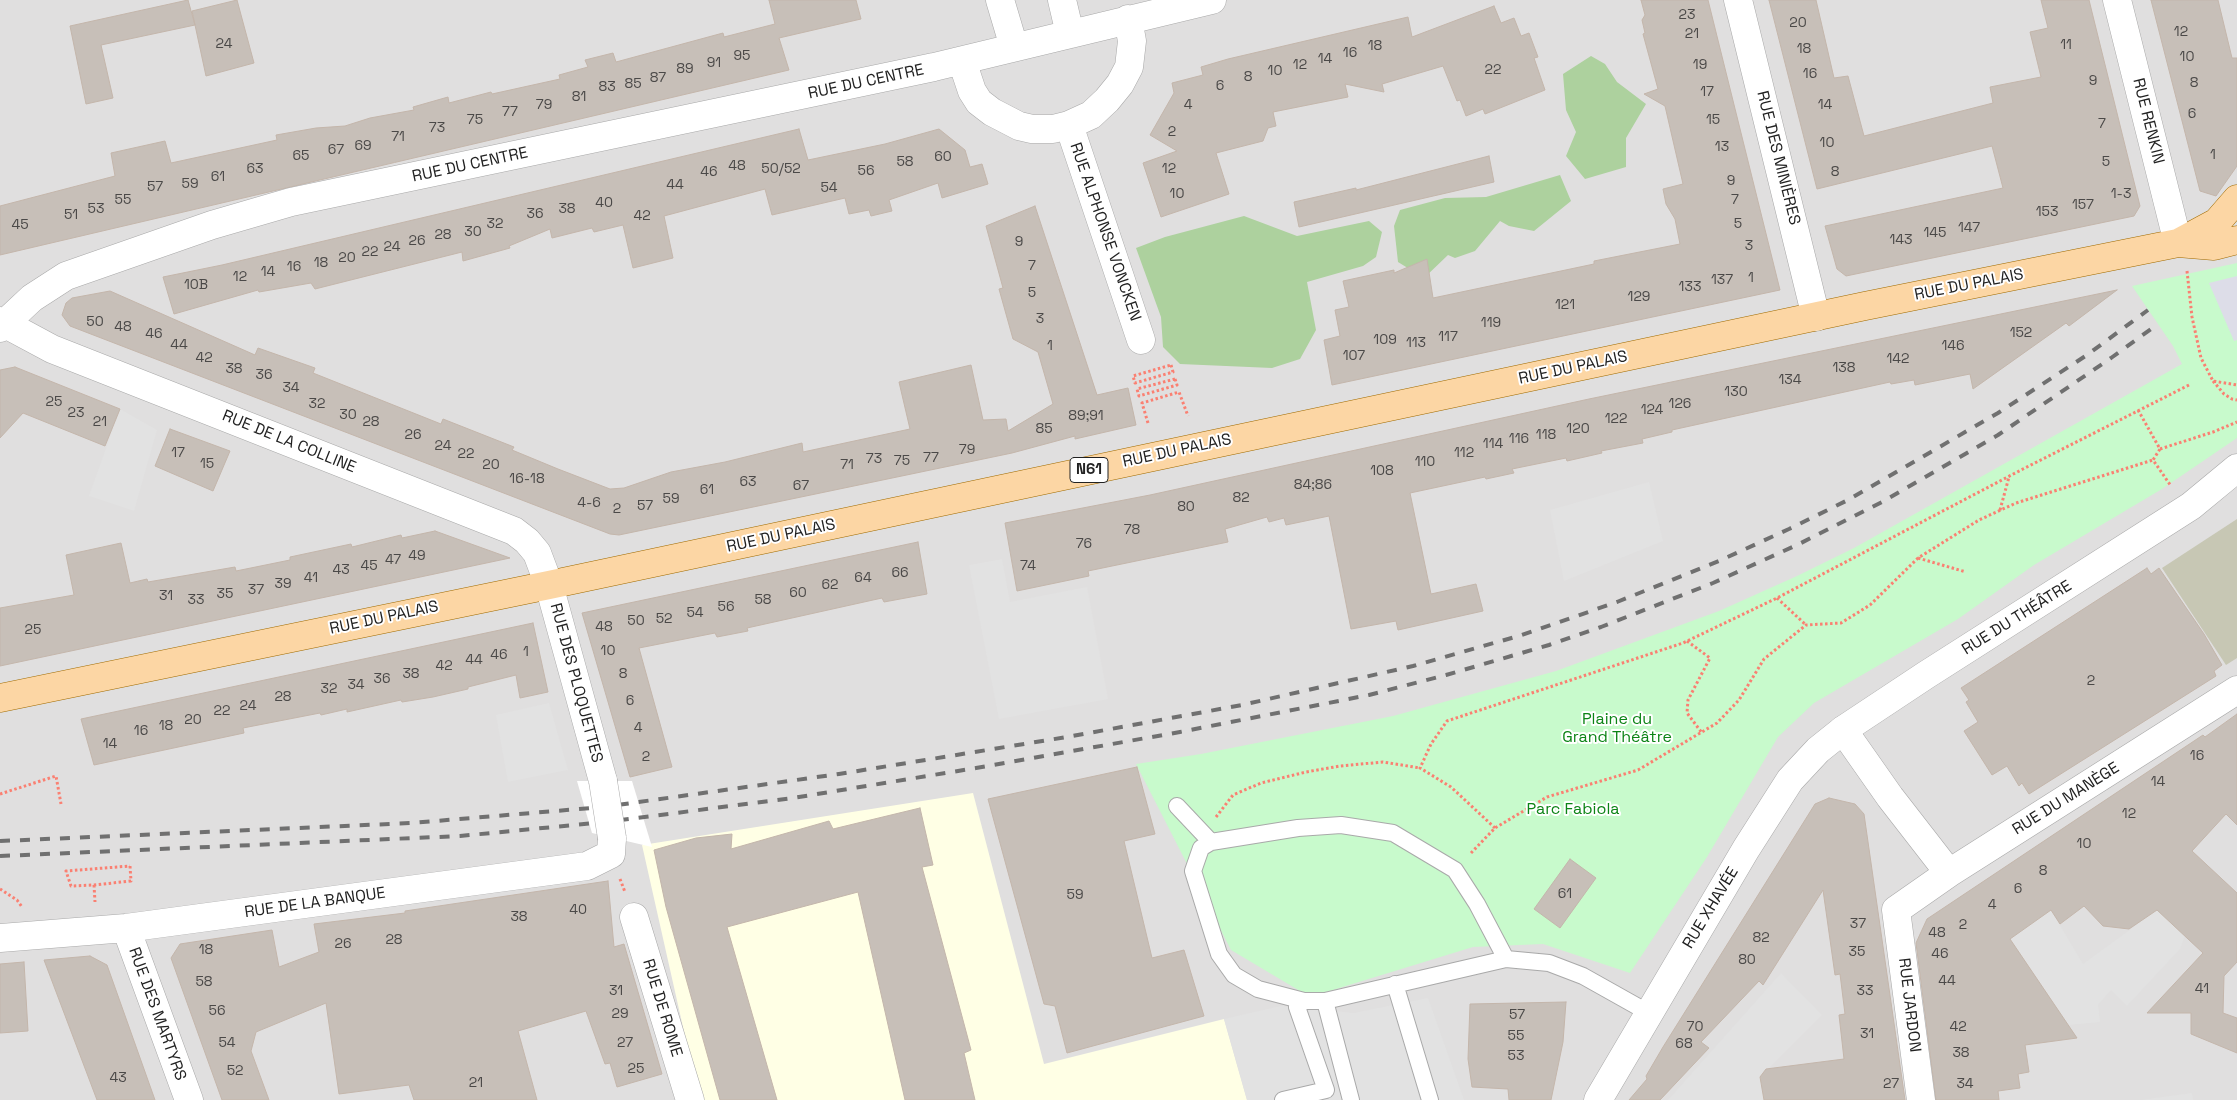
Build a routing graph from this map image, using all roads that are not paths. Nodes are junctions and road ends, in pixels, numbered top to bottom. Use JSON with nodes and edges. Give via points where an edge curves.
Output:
{"nodes":[{"id":1,"x":1000,"y":0,"type":"edge"},
{"id":2,"x":1062,"y":0,"type":"edge"},
{"id":3,"x":1212,"y":0,"type":"edge"},
{"id":4,"x":1738,"y":0,"type":"edge"},
{"id":5,"x":2118,"y":0,"type":"edge"},
{"id":6,"x":1128,"y":19,"type":"junction"},
{"id":7,"x":1070,"y":34,"type":"junction"},
{"id":8,"x":1014,"y":47,"type":"junction"},
{"id":9,"x":962,"y":61,"type":"junction"},
{"id":10,"x":1070,"y":125,"type":"junction"},
{"id":11,"x":2237,"y":199,"type":"edge"},
{"id":12,"x":2237,"y":240,"type":"edge"},
{"id":13,"x":2178,"y":243,"type":"junction"},
{"id":14,"x":1816,"y":317,"type":"junction"},
{"id":15,"x":1,"y":324,"type":"edge"},
{"id":16,"x":1141,"y":340,"type":"dead end"},
{"id":17,"x":2237,"y":468,"type":"edge"},
{"id":18,"x":2237,"y":484,"type":"edge"},
{"id":19,"x":2181,"y":497,"type":"junction"},
{"id":20,"x":549,"y":585,"type":"junction"},
{"id":21,"x":2237,"y":690,"type":"edge"},
{"id":22,"x":0,"y":698,"type":"edge"},
{"id":23,"x":1843,"y":730,"type":"junction"},
{"id":24,"x":1177,"y":806,"type":"dead end"},
{"id":25,"x":1211,"y":842,"type":"junction"},
{"id":26,"x":612,"y":846,"type":"joint"},
{"id":27,"x":1949,"y":873,"type":"junction"},
{"id":28,"x":1896,"y":910,"type":"joint"},
{"id":29,"x":634,"y":916,"type":"road end"},
{"id":30,"x":126,"y":928,"type":"junction"},
{"id":31,"x":0,"y":938,"type":"edge"},
{"id":32,"x":1506,"y":959,"type":"junction"},
{"id":33,"x":1395,"y":984,"type":"junction"},
{"id":34,"x":1304,"y":1001,"type":"junction"},
{"id":35,"x":1325,"y":1001,"type":"junction"},
{"id":36,"x":1649,"y":1013,"type":"junction"},
{"id":37,"x":189,"y":1100,"type":"edge"},
{"id":38,"x":690,"y":1100,"type":"edge"},
{"id":39,"x":1283,"y":1100,"type":"edge"},
{"id":40,"x":1351,"y":1100,"type":"edge"},
{"id":41,"x":1430,"y":1100,"type":"edge"},
{"id":42,"x":1598,"y":1100,"type":"edge"},
{"id":43,"x":1921,"y":1100,"type":"edge"}],
"edges":[{"from":1,"to":8,"type":"street"},
{"from":2,"to":7,"type":"street"},
{"from":3,"to":6,"type":"street","name":"RUE DU CENTRE"},
{"from":4,"to":14,"type":"street","name":"RUE DES MINIÈRES"},
{"from":5,"to":13,"type":"street","name":"RUE RENKIN"},
{"from":6,"to":7,"type":"street","name":"RUE DU CENTRE"},
{"from":6,"to":10,"type":"street","via":[[1132,41],[1129,67],[1120,84],[1091,115]]},
{"from":7,"to":8,"type":"street","name":"RUE DU CENTRE"},
{"from":8,"to":9,"type":"street","name":"RUE DU CENTRE"},
{"from":9,"to":10,"type":"street","via":[[972,91],[979,102],[992,112],[1018,126],[1032,129]]},
{"from":9,"to":15,"type":"street","name":"RUE DU CENTRE","via":[[291,202],[66,276]]},
{"from":10,"to":16,"type":"street","name":"RUE ALPHONSE VONCKEN"},
{"from":11,"to":13,"type":"main road","number":"N61","via":[[2217,222]]},
{"from":12,"to":13,"type":"main road","name":"RUE DU PALAIS","number":"N61","via":[[2214,246]]},
{"from":13,"to":14,"type":"main road","name":"RUE DU PALAIS","number":"N61"},
{"from":14,"to":20,"type":"main road","name":"RUE DU PALAIS","number":"N61"},
{"from":15,"to":20,"type":"street","name":"RUE DE LA COLLINE","via":[[52,349],[514,531],[537,554]]},
{"from":17,"to":19,"type":"street"},
{"from":18,"to":19,"type":"street"},
{"from":19,"to":23,"type":"street","name":"RUE DU THÉÂTRE"},
{"from":20,"to":22,"type":"main road","name":"RUE DU PALAIS","number":"N61"},
{"from":20,"to":26,"type":"street","name":"RUE DES PLOQUETTES","bridge":true,"via":[[603,781]]},
{"from":21,"to":27,"type":"street","name":"RUE DU MANÈGE"},
{"from":23,"to":27,"type":"street"},
{"from":23,"to":36,"type":"street","name":"RUE XHAVÉE","via":[[1818,750],[1790,780]]},
{"from":24,"to":25,"type":"lane"},
{"from":25,"to":32,"type":"lane","via":[[1298,828],[1341,825],[1393,833],[1455,870]]},
{"from":25,"to":34,"type":"lane","via":[[1201,848],[1193,870],[1219,954],[1234,975],[1258,989]]},
{"from":26,"to":30,"type":"street","name":"RUE DE LA BANQUE","via":[[586,866]]},
{"from":27,"to":28,"type":"street","name":"RUE DU MANÈGE"},
{"from":28,"to":43,"type":"street","name":"RUE JARDON"},
{"from":29,"to":38,"type":"street","name":"RUE DE ROME"},
{"from":30,"to":31,"type":"street","name":"RUE DE LA BANQUE"},
{"from":30,"to":37,"type":"street","name":"RUE DES MARTYRS"},
{"from":32,"to":33,"type":"lane"},
{"from":32,"to":36,"type":"lane","via":[[1557,966],[1583,976]]},
{"from":33,"to":35,"type":"lane"},
{"from":33,"to":41,"type":"lane"},
{"from":34,"to":35,"type":"lane"},
{"from":34,"to":39,"type":"lane","via":[[1297,1007],[1326,1090]]},
{"from":35,"to":40,"type":"lane"},
{"from":36,"to":42,"type":"street","name":"RUE XHAVÉE"}]}
